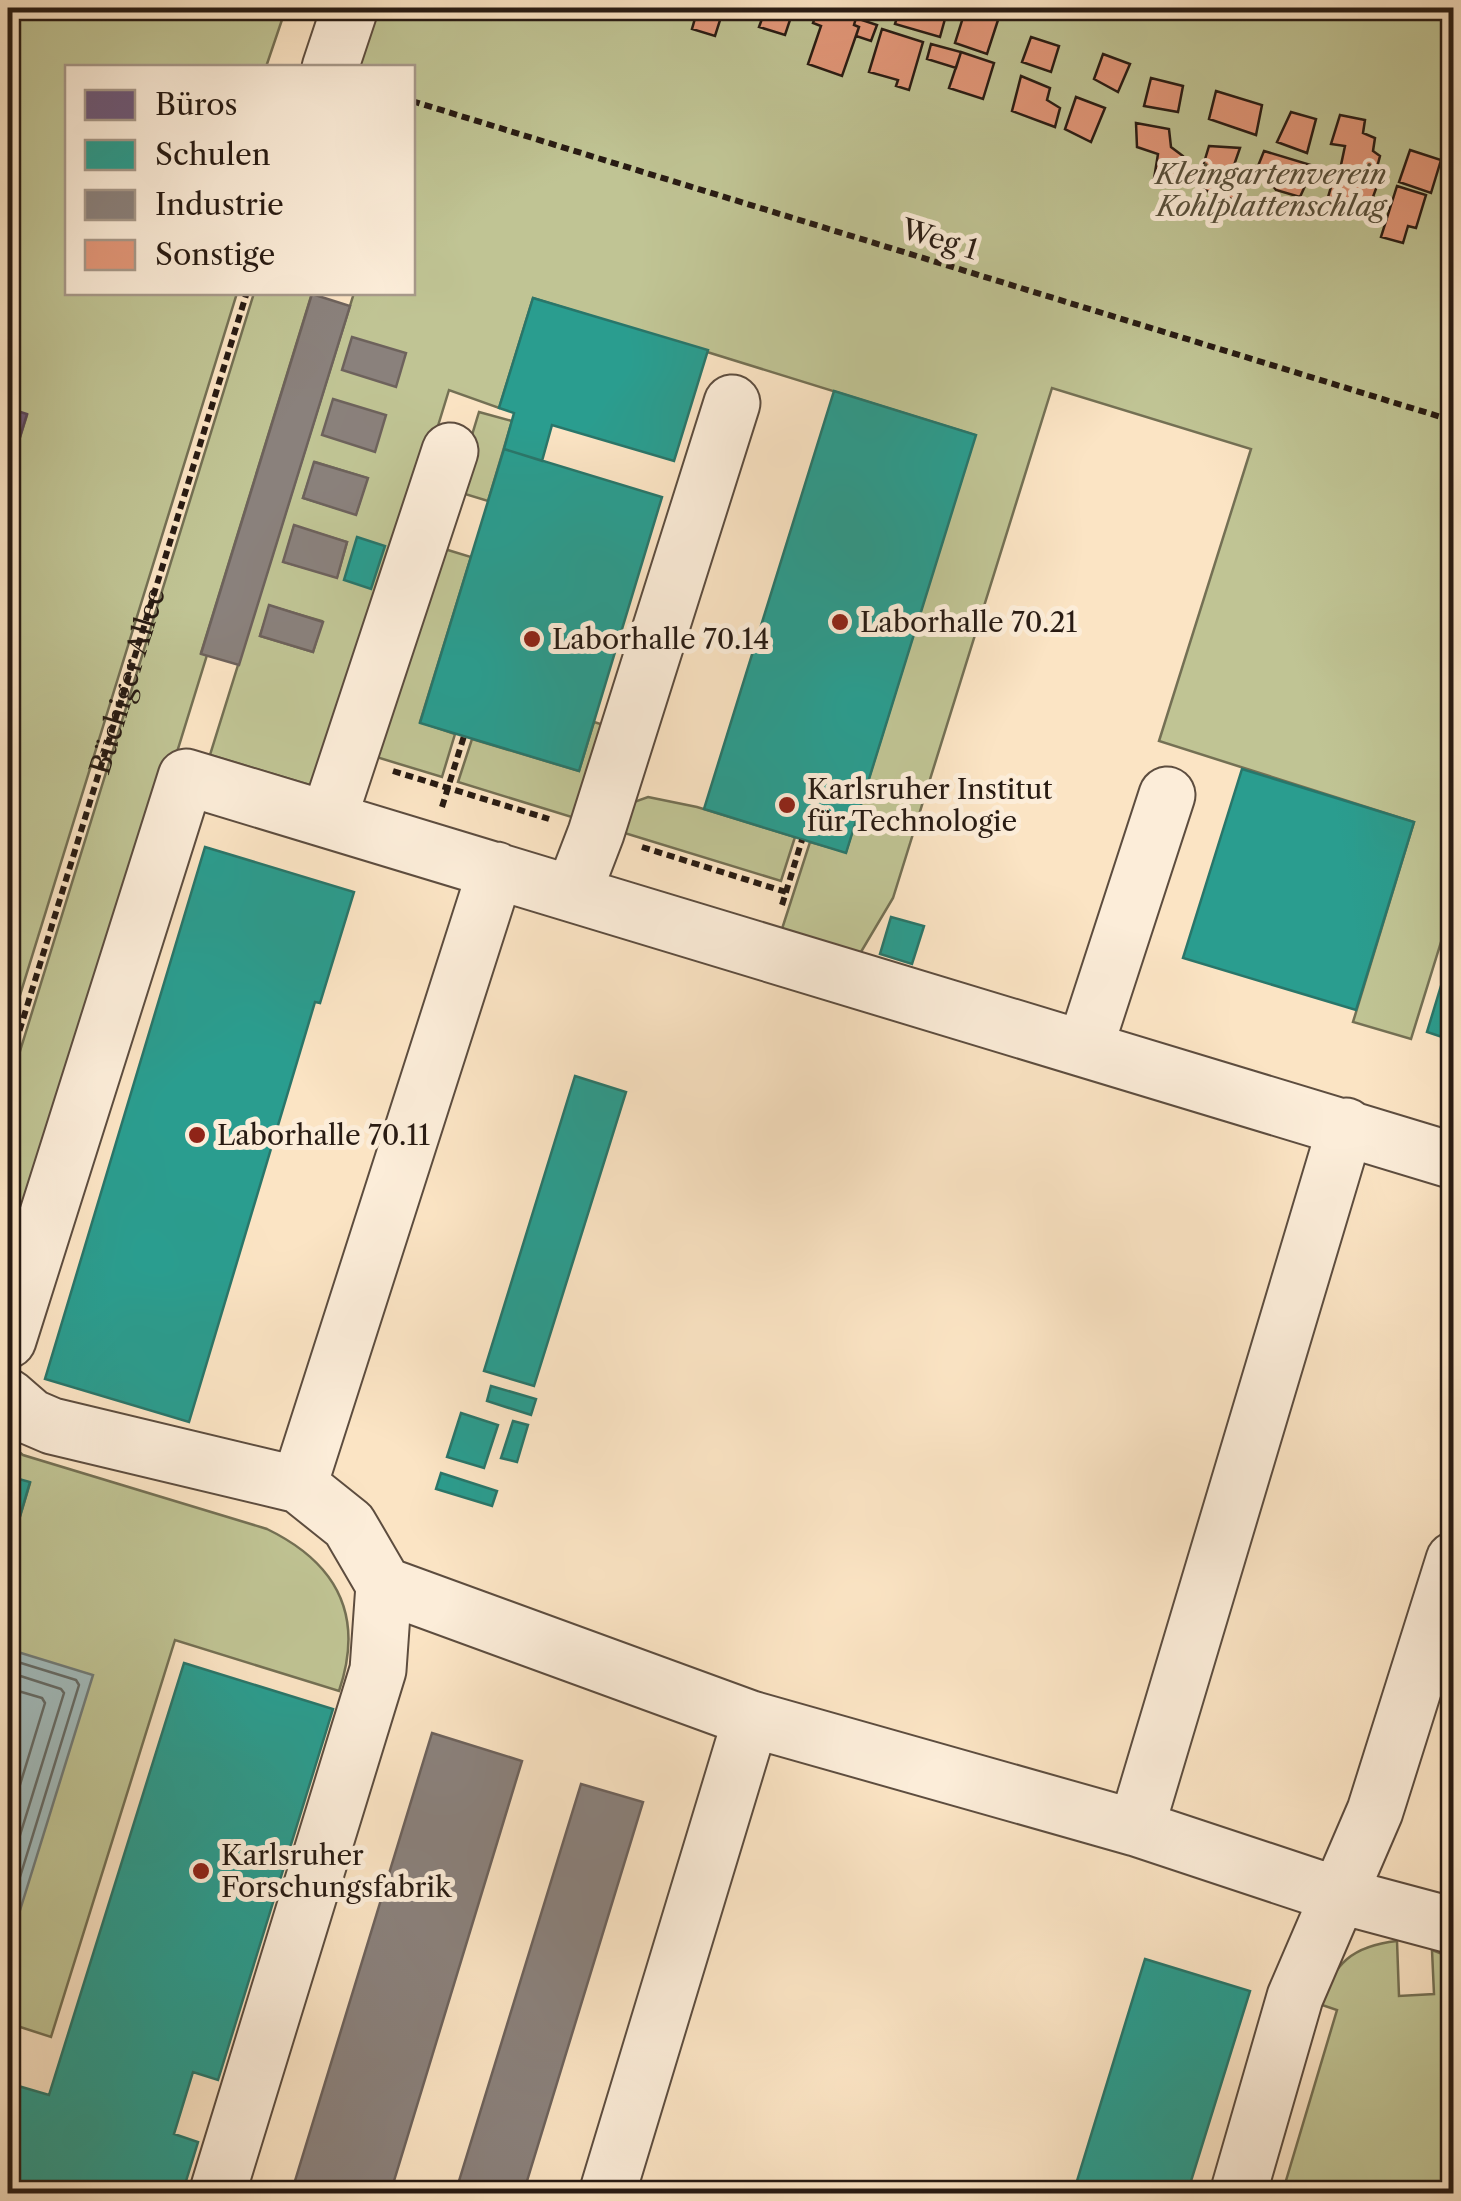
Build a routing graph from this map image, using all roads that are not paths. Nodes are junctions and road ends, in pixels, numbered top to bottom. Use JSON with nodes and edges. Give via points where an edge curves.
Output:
{"nodes":[{"id":1,"x":350,"y":8,"type":"edge"},
{"id":2,"x":331,"y":65,"type":"edge"},
{"id":3,"x":732,"y":403,"type":"dead end"},
{"id":4,"x":450,"y":451,"type":"dead end"},
{"id":5,"x":1167,"y":795,"type":"dead end"},
{"id":6,"x":328,"y":820,"type":"junction"},
{"id":7,"x":496,"y":870,"type":"junction"},
{"id":8,"x":573,"y":893,"type":"junction"},
{"id":9,"x":1085,"y":1047,"type":"junction"},
{"id":10,"x":1346,"y":1126,"type":"junction"},
{"id":11,"x":1454,"y":1160,"type":"edge"},
{"id":12,"x":8,"y":1340,"type":"edge"},
{"id":13,"x":8,"y":1397,"type":"edge"},
{"id":14,"x":300,"y":1485,"type":"junction"},
{"id":15,"x":1454,"y":1560,"type":"edge"},
{"id":16,"x":384,"y":1585,"type":"junction"},
{"id":17,"x":751,"y":1719,"type":"junction"},
{"id":18,"x":1136,"y":1828,"type":"junction"},
{"id":19,"x":1338,"y":1896,"type":"junction"},
{"id":20,"x":1454,"y":1926,"type":"edge"},
{"id":21,"x":217,"y":2194,"type":"edge"},
{"id":22,"x":607,"y":2194,"type":"edge"},
{"id":23,"x":1238,"y":2194,"type":"edge"}],
"edges":[{"from":1,"to":2,"type":"street"},
{"from":3,"to":8,"type":"street"},
{"from":4,"to":6,"type":"street"},
{"from":5,"to":9,"type":"street"},
{"from":6,"to":7,"type":"street"},
{"from":6,"to":12,"type":"street","via":[[186,777]]},
{"from":7,"to":8,"type":"street"},
{"from":7,"to":14,"type":"street"},
{"from":8,"to":9,"type":"street"},
{"from":9,"to":10,"type":"street"},
{"from":10,"to":11,"type":"street"},
{"from":10,"to":18,"type":"street"},
{"from":13,"to":14,"type":"street","via":[[52,1426]]},
{"from":14,"to":16,"type":"street","via":[[349,1526]]},
{"from":15,"to":19,"type":"street","via":[[1375,1811]]},
{"from":16,"to":17,"type":"street"},
{"from":16,"to":21,"type":"street","via":[[378,1670]]},
{"from":17,"to":18,"type":"street"},
{"from":17,"to":22,"type":"street"},
{"from":18,"to":19,"type":"street"},
{"from":19,"to":20,"type":"street"},
{"from":19,"to":23,"type":"street","via":[[1295,1997]]}]}
